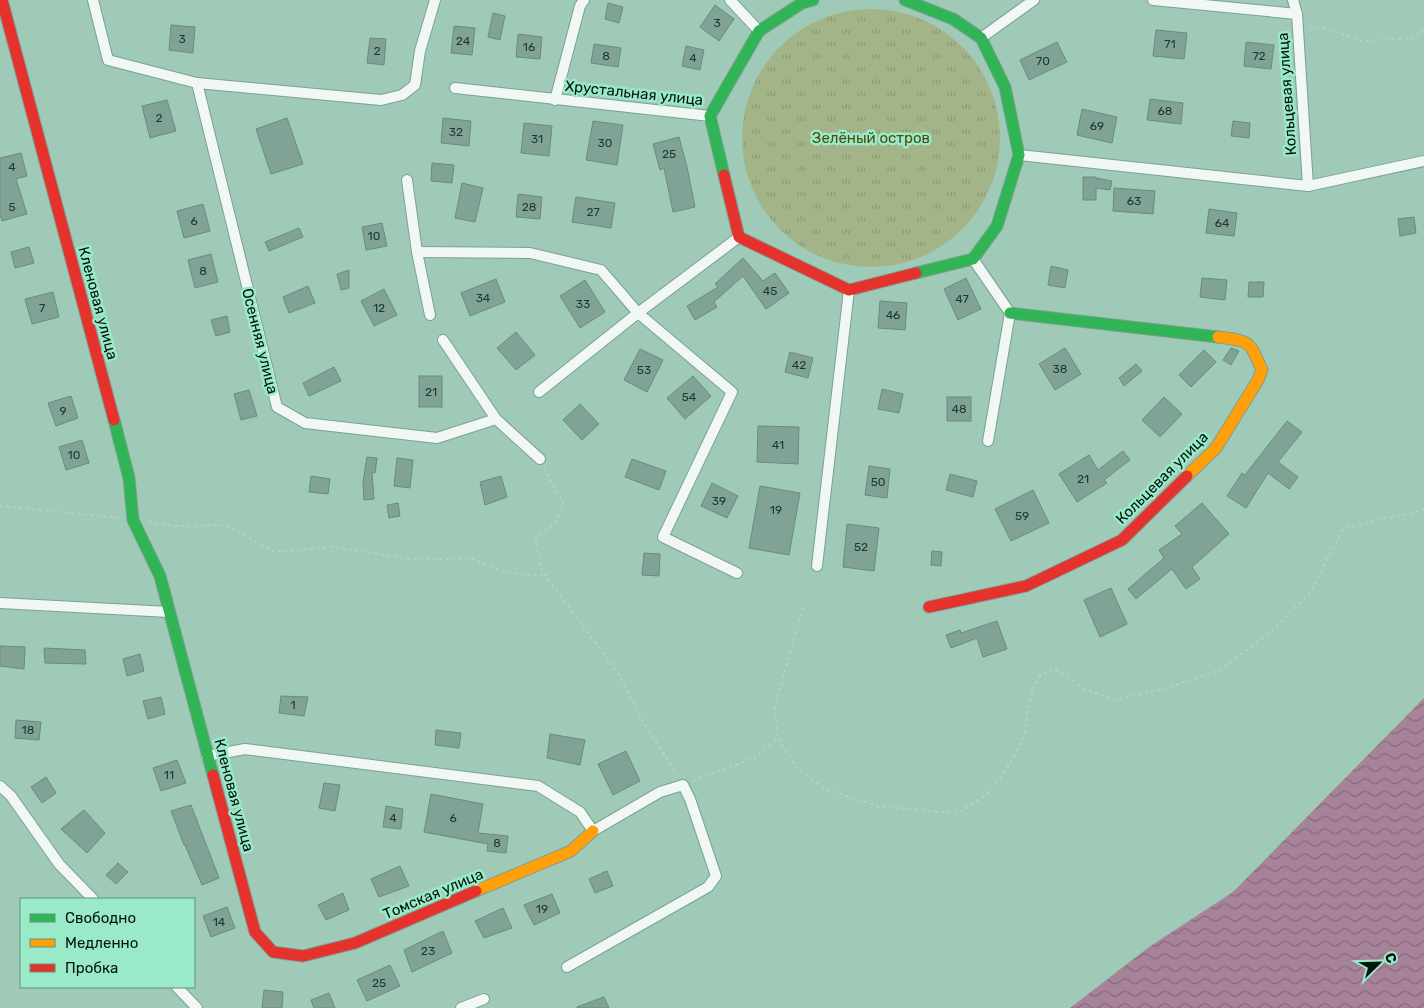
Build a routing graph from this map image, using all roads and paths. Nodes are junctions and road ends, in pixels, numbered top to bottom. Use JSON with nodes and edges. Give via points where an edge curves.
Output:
{"nodes":[{"id":1,"x":2,"y":0,"type":"edge"},
{"id":2,"x":93,"y":0,"type":"edge"},
{"id":3,"x":435,"y":0,"type":"edge"},
{"id":4,"x":584,"y":0,"type":"edge"},
{"id":5,"x":730,"y":0,"type":"edge"},
{"id":6,"x":813,"y":0,"type":"edge"},
{"id":7,"x":906,"y":0,"type":"edge"},
{"id":8,"x":1034,"y":0,"type":"edge"},
{"id":9,"x":1153,"y":0,"type":"edge"},
{"id":10,"x":1293,"y":0,"type":"edge"},
{"id":11,"x":1297,"y":14,"type":"junction"},
{"id":12,"x":1424,"y":29,"type":"edge"},
{"id":13,"x":1298,"y":30,"type":"junction"},
{"id":14,"x":759,"y":31,"type":"junction"},
{"id":15,"x":981,"y":38,"type":"junction"},
{"id":16,"x":197,"y":83,"type":"junction"},
{"id":17,"x":455,"y":88,"type":"dead end"},
{"id":18,"x":555,"y":100,"type":"junction"},
{"id":19,"x":710,"y":116,"type":"junction"},
{"id":20,"x":1019,"y":155,"type":"junction"},
{"id":21,"x":1424,"y":161,"type":"edge"},
{"id":22,"x":407,"y":180,"type":"dead end"},
{"id":23,"x":1308,"y":186,"type":"junction"},
{"id":24,"x":739,"y":237,"type":"junction"},
{"id":25,"x":418,"y":252,"type":"junction"},
{"id":26,"x":974,"y":260,"type":"junction"},
{"id":27,"x":849,"y":290,"type":"junction"},
{"id":28,"x":638,"y":313,"type":"junction"},
{"id":29,"x":1010,"y":313,"type":"junction"},
{"id":30,"x":430,"y":315,"type":"dead end"},
{"id":31,"x":443,"y":340,"type":"dead end"},
{"id":32,"x":539,"y":392,"type":"dead end"},
{"id":33,"x":496,"y":419,"type":"junction"},
{"id":34,"x":988,"y":441,"type":"dead end"},
{"id":35,"x":540,"y":459,"type":"joint"},
{"id":36,"x":0,"y":506,"type":"edge"},
{"id":37,"x":1424,"y":509,"type":"edge"},
{"id":38,"x":133,"y":520,"type":"junction"},
{"id":39,"x":817,"y":566,"type":"dead end"},
{"id":40,"x":737,"y":573,"type":"dead end"},
{"id":41,"x":545,"y":576,"type":"junction"},
{"id":42,"x":0,"y":603,"type":"edge"},
{"id":43,"x":803,"y":607,"type":"dead end"},
{"id":44,"x":929,"y":607,"type":"dead end"},
{"id":45,"x":169,"y":612,"type":"junction"},
{"id":46,"x":778,"y":739,"type":"junction"},
{"id":47,"x":207,"y":756,"type":"junction"},
{"id":48,"x":683,"y":785,"type":"junction"},
{"id":49,"x":0,"y":786,"type":"edge"},
{"id":50,"x":11,"y":796,"type":"junction"},
{"id":51,"x":0,"y":799,"type":"edge"},
{"id":52,"x":593,"y":831,"type":"junction"},
{"id":53,"x":92,"y":898,"type":"edge"},
{"id":54,"x":303,"y":956,"type":"joint"},
{"id":55,"x":568,"y":967,"type":"dead end"},
{"id":56,"x":178,"y":988,"type":"edge"},
{"id":57,"x":484,"y":999,"type":"dead end"},
{"id":58,"x":197,"y":1008,"type":"edge"},
{"id":59,"x":461,"y":1008,"type":"edge"}],
"edges":[{"from":1,"to":38,"type":"street","name":"Кленовая улица","via":[[129,478]]},
{"from":2,"to":16,"type":"street","via":[[108,60]]},
{"from":3,"to":16,"type":"street","via":[[420,51],[416,85],[402,95],[381,100]]},
{"from":4,"to":18,"type":"street","name":"Хрустальная улица"},
{"from":5,"to":14,"type":"street"},
{"from":6,"to":14,"type":"street","name":"Хрустальная улица"},
{"from":7,"to":15,"type":"street","via":[[953,19]]},
{"from":8,"to":15,"type":"street"},
{"from":9,"to":11,"type":"street"},
{"from":10,"to":11,"type":"street","name":"Кольцевая улица"},
{"from":11,"to":13,"type":"street","name":"Кольцевая улица"},
{"from":12,"to":13,"type":"path","via":[[1414,38],[1362,41],[1326,28]]},
{"from":13,"to":23,"type":"street","name":"Кольцевая улица"},
{"from":14,"to":19,"type":"street","name":"Хрустальная улица"},
{"from":15,"to":20,"type":"street","via":[[1005,87]]},
{"from":16,"to":33,"type":"street","name":"Осенняя улица","via":[[277,407],[305,423],[437,438]]},
{"from":17,"to":18,"type":"street","name":"Хрустальная улица"},
{"from":18,"to":19,"type":"street","name":"Хрустальная улица"},
{"from":19,"to":24,"type":"street","name":"Хрустальная улица"},
{"from":20,"to":23,"type":"street"},
{"from":20,"to":26,"type":"street","via":[[997,226]]},
{"from":21,"to":23,"type":"street"},
{"from":22,"to":25,"type":"street"},
{"from":24,"to":27,"type":"street"},
{"from":24,"to":28,"type":"street"},
{"from":25,"to":28,"type":"street","via":[[530,253],[601,270]]},
{"from":25,"to":30,"type":"street"},
{"from":26,"to":27,"type":"street"},
{"from":26,"to":29,"type":"street"},
{"from":27,"to":39,"type":"street"},
{"from":28,"to":32,"type":"street"},
{"from":28,"to":40,"type":"street","via":[[732,392],[663,537]]},
{"from":29,"to":34,"type":"street"},
{"from":29,"to":44,"type":"street","name":"Кольцевая улица","via":[[1241,340],[1251,346],[1262,370],[1216,448],[1122,540],[1026,586]]},
{"from":31,"to":33,"type":"street"},
{"from":33,"to":35,"type":"street"},
{"from":35,"to":41,"type":"path","via":[[563,503],[554,524],[535,538]]},
{"from":36,"to":38,"type":"path"},
{"from":37,"to":46,"type":"path","via":[[1343,528],[1310,593],[1274,629],[1220,670],[1160,690],[1114,700],[1083,688],[1051,669],[1040,676],[1033,688],[1025,735],[1006,770],[986,796],[959,813],[880,807],[826,789],[798,769]]},
{"from":38,"to":41,"type":"path","via":[[176,526],[226,525],[274,552],[333,547],[416,560],[470,558],[504,572]]},
{"from":38,"to":45,"type":"street","name":"Кленовая улица","via":[[160,576]]},
{"from":41,"to":48,"type":"path","via":[[618,673],[644,723]]},
{"from":42,"to":45,"type":"street"},
{"from":43,"to":46,"type":"path","via":[[775,706]]},
{"from":45,"to":47,"type":"street","name":"Кленовая улица"},
{"from":46,"to":48,"type":"path","via":[[756,757]]},
{"from":47,"to":52,"type":"street","via":[[245,749],[538,786],[580,812]]},
{"from":47,"to":54,"type":"street","name":"Кленовая улица","via":[[255,932],[273,952]]},
{"from":48,"to":52,"type":"street","via":[[660,792]]},
{"from":48,"to":55,"type":"street","via":[[716,876],[708,887]]},
{"from":49,"to":50,"type":"street"},
{"from":50,"to":51,"type":"street"},
{"from":50,"to":53,"type":"street","via":[[59,864]]},
{"from":52,"to":54,"type":"street","name":"Томская улица","via":[[571,851],[355,943]]},
{"from":56,"to":58,"type":"street"},
{"from":57,"to":59,"type":"street"}]}
